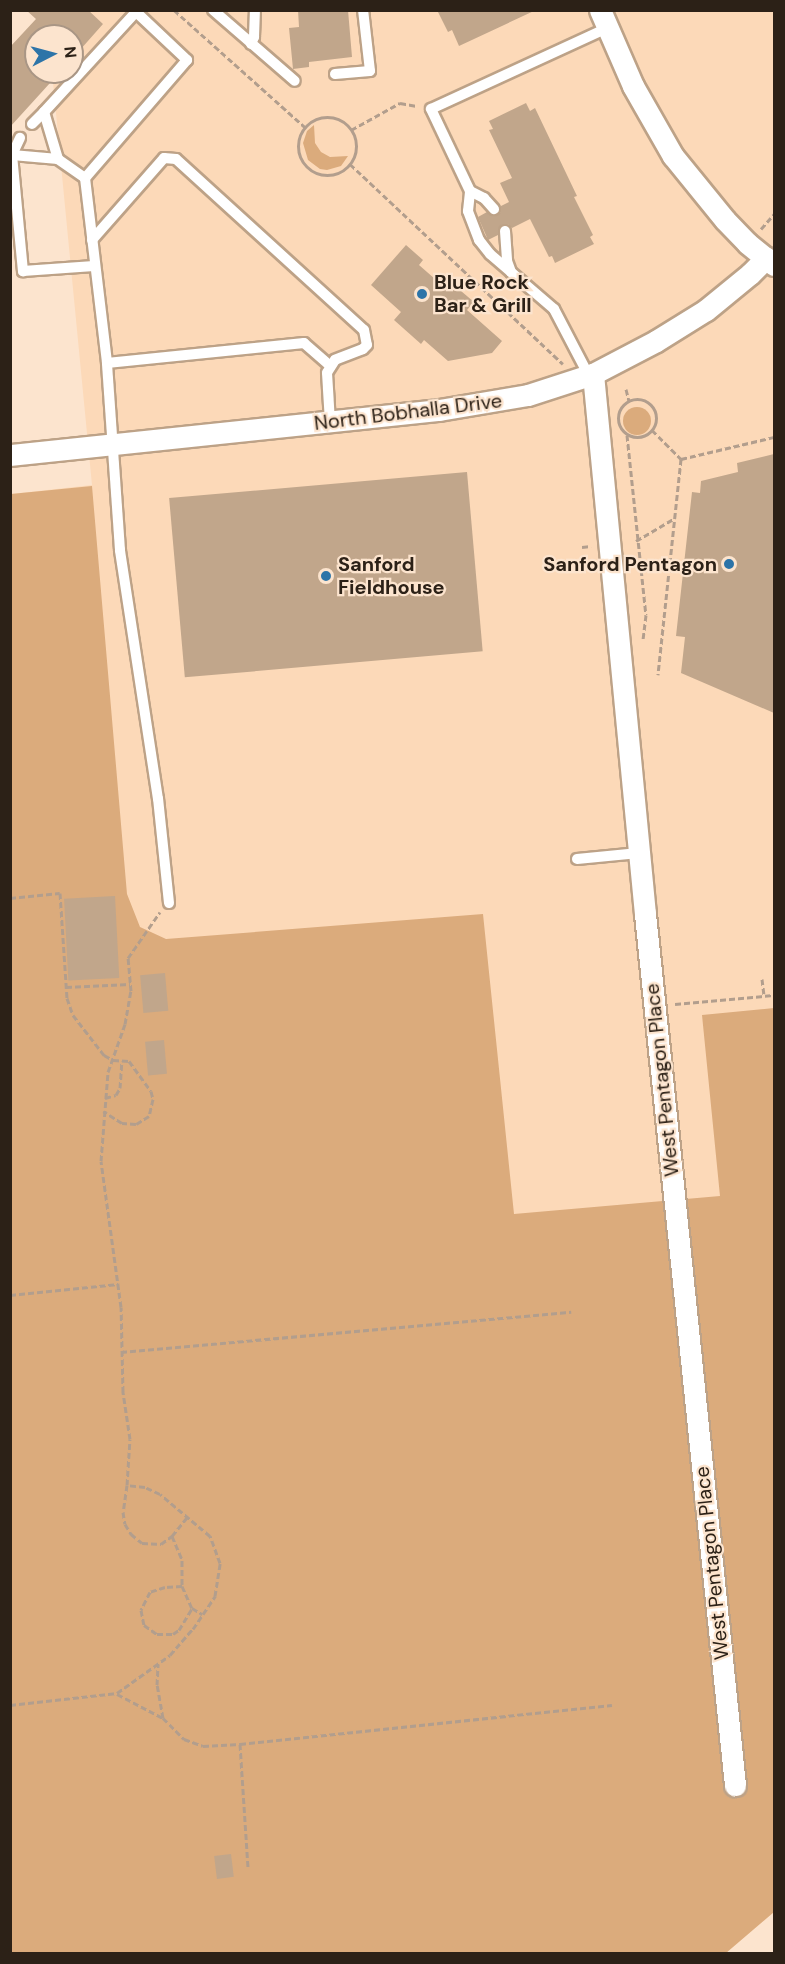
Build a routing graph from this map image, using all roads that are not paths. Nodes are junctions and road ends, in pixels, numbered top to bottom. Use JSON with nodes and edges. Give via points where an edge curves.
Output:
{"nodes":[{"id":1,"x":213,"y":10,"type":"edge"},
{"id":2,"x":255,"y":10,"type":"edge"},
{"id":3,"x":363,"y":10,"type":"edge"},
{"id":4,"x":135,"y":11,"type":"edge"},
{"id":5,"x":604,"y":19,"type":"edge"},
{"id":6,"x":251,"y":44,"type":"junction"},
{"id":7,"x":335,"y":74,"type":"dead end"},
{"id":8,"x":295,"y":81,"type":"dead end"},
{"id":9,"x":44,"y":112,"type":"junction"},
{"id":10,"x":32,"y":124,"type":"dead end"},
{"id":11,"x":20,"y":138,"type":"dead end"},
{"id":12,"x":12,"y":155,"type":"edge"},
{"id":13,"x":58,"y":159,"type":"junction"},
{"id":14,"x":85,"y":178,"type":"junction"},
{"id":15,"x":470,"y":191,"type":"junction"},
{"id":16,"x":494,"y":209,"type":"dead end"},
{"id":17,"x":505,"y":231,"type":"dead end"},
{"id":18,"x":92,"y":240,"type":"junction"},
{"id":19,"x":770,"y":261,"type":"edge"},
{"id":20,"x":94,"y":266,"type":"junction"},
{"id":21,"x":512,"y":273,"type":"junction"},
{"id":22,"x":107,"y":363,"type":"junction"},
{"id":23,"x":330,"y":366,"type":"junction"},
{"id":24,"x":591,"y":375,"type":"junction"},
{"id":25,"x":330,"y":422,"type":"junction"},
{"id":26,"x":112,"y":445,"type":"junction"},
{"id":27,"x":10,"y":455,"type":"edge"},
{"id":28,"x":639,"y":853,"type":"junction"},
{"id":29,"x":577,"y":859,"type":"dead end"},
{"id":30,"x":169,"y":903,"type":"road end"},
{"id":31,"x":735,"y":1785,"type":"dead end"}],
"edges":[{"from":1,"to":6,"type":"lane"},
{"from":2,"to":6,"type":"lane"},
{"from":3,"to":7,"type":"lane","via":[[370,71]]},
{"from":4,"to":9,"type":"lane"},
{"from":4,"to":14,"type":"lane","via":[[187,60]]},
{"from":5,"to":15,"type":"lane","via":[[431,109]]},
{"from":5,"to":19,"type":"street","via":[[633,86],[673,156],[725,220]]},
{"from":6,"to":8,"type":"lane"},
{"from":9,"to":10,"type":"lane"},
{"from":9,"to":13,"type":"lane"},
{"from":11,"to":12,"type":"lane"},
{"from":12,"to":13,"type":"lane"},
{"from":12,"to":20,"type":"lane","via":[[23,271]]},
{"from":13,"to":14,"type":"lane"},
{"from":14,"to":18,"type":"lane"},
{"from":15,"to":16,"type":"lane"},
{"from":15,"to":21,"type":"lane","via":[[468,211],[474,231],[490,254]]},
{"from":17,"to":21,"type":"lane"},
{"from":18,"to":20,"type":"lane"},
{"from":18,"to":23,"type":"lane","via":[[164,158],[176,159],[364,330],[367,345]]},
{"from":19,"to":24,"type":"street","name":"North Bobhalla Drive","via":[[706,310]]},
{"from":20,"to":22,"type":"lane"},
{"from":21,"to":24,"type":"lane","via":[[554,309]]},
{"from":22,"to":23,"type":"lane","via":[[304,343]]},
{"from":22,"to":26,"type":"lane"},
{"from":23,"to":25,"type":"lane"},
{"from":24,"to":25,"type":"street","name":"North Bobhalla Drive","via":[[561,387],[499,402]]},
{"from":24,"to":28,"type":"street","name":"West Pentagon Place"},
{"from":25,"to":26,"type":"street","name":"North Bobhalla Drive"},
{"from":26,"to":27,"type":"street","name":"North Bobhalla Drive"},
{"from":26,"to":30,"type":"lane","via":[[120,550],[158,800]]},
{"from":28,"to":29,"type":"lane"},
{"from":28,"to":31,"type":"street","name":"West Pentagon Place"}]}
